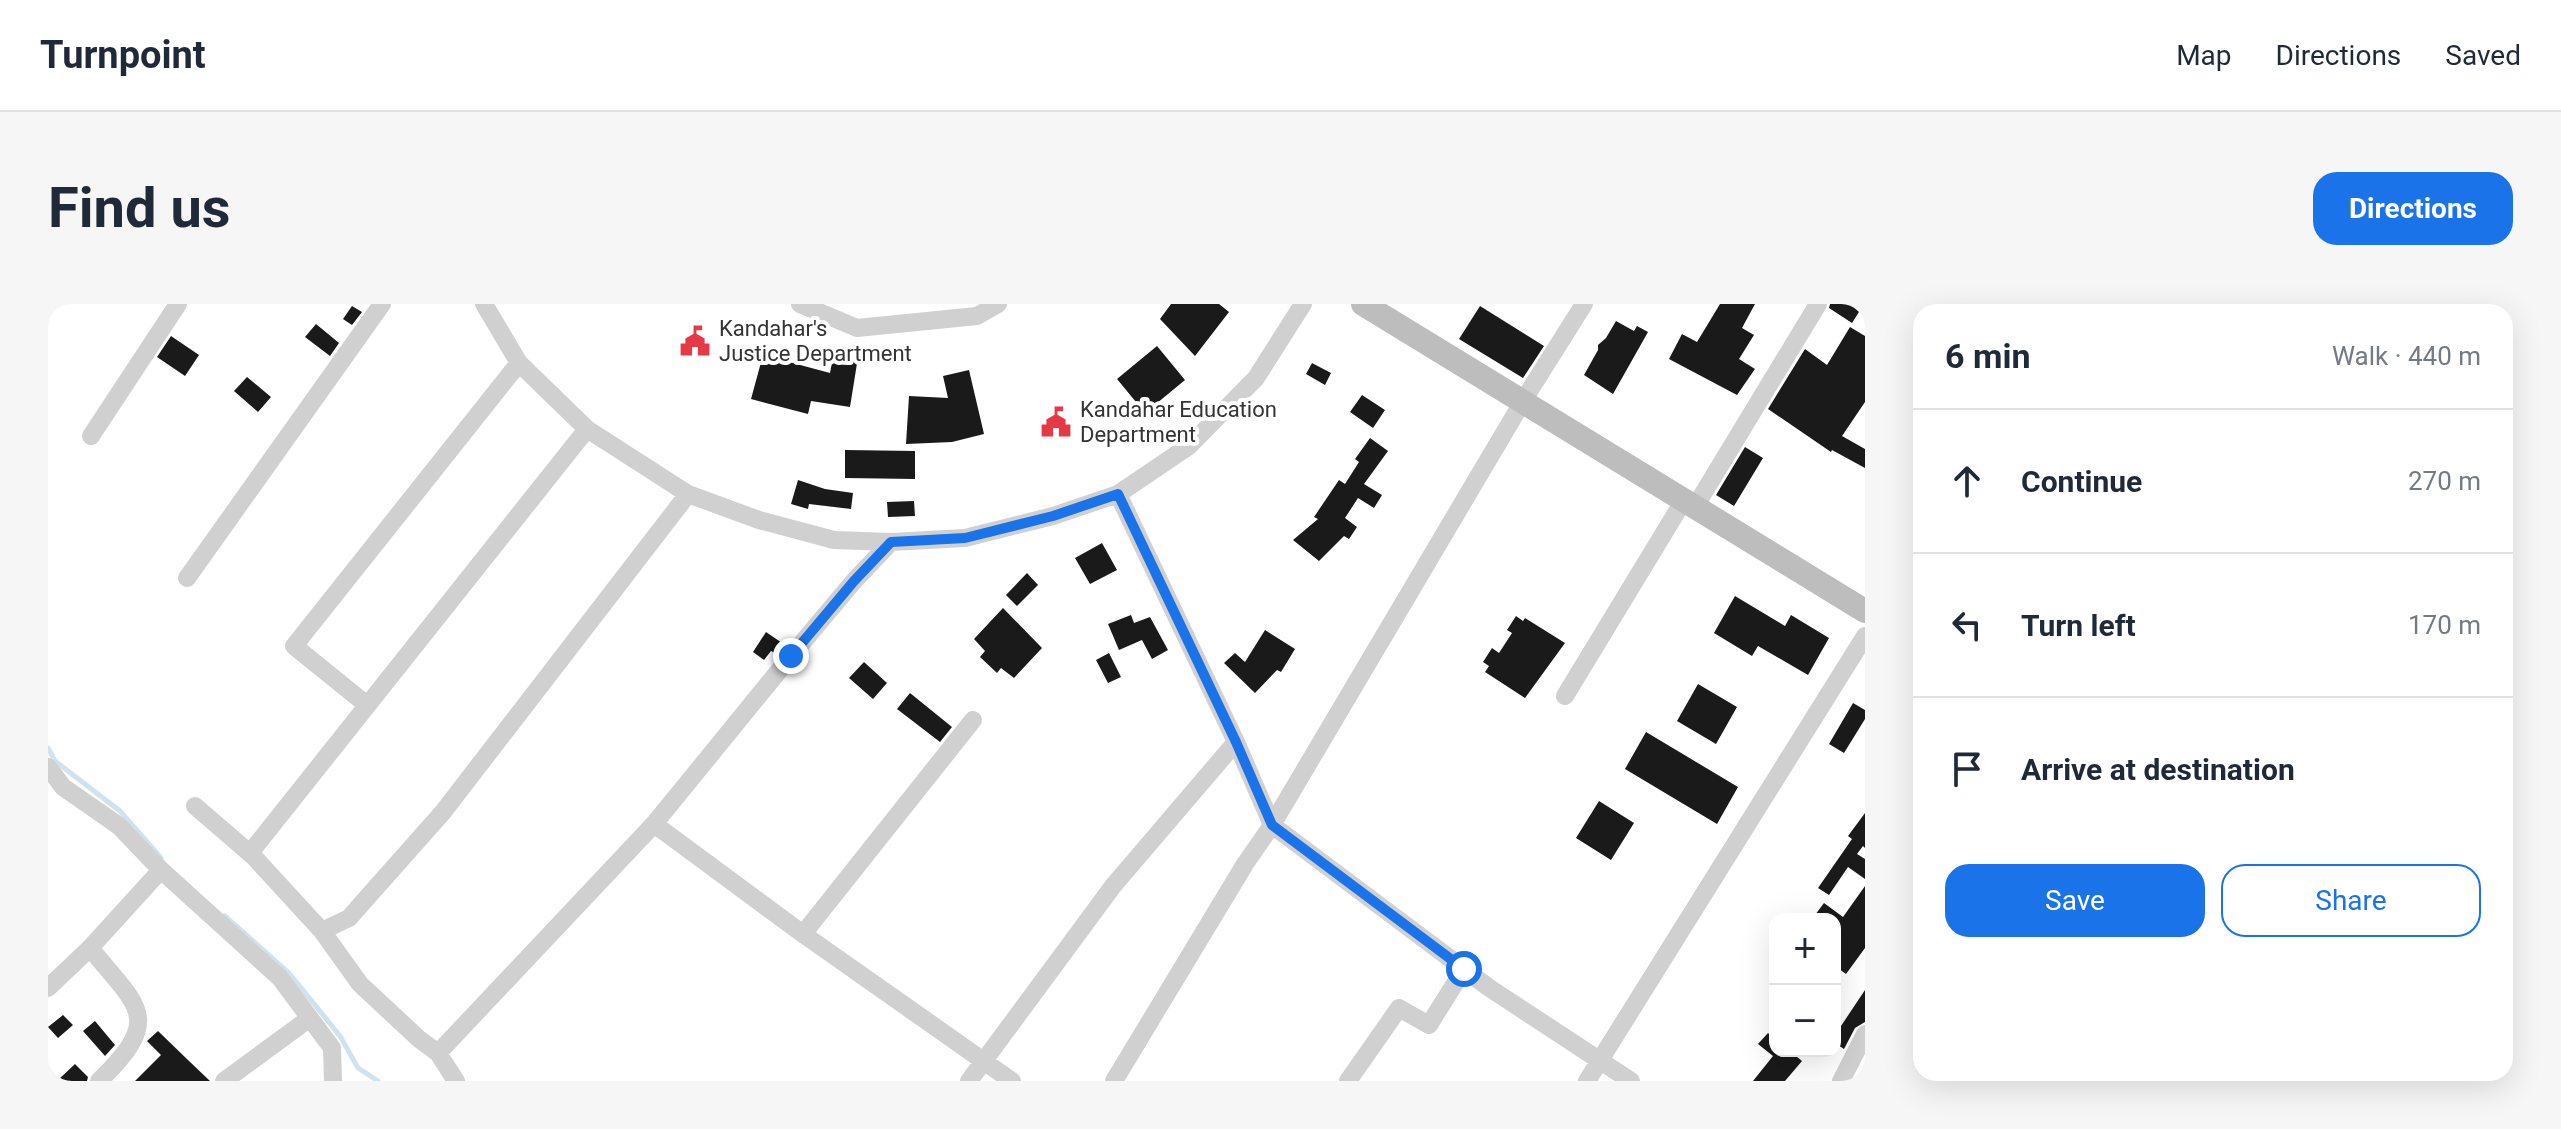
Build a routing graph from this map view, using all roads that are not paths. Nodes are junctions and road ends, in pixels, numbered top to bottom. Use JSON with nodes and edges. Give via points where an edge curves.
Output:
{"nodes":[{"id":1,"x":178,"y":304,"type":"edge"},
{"id":2,"x":382,"y":304,"type":"edge"},
{"id":3,"x":484,"y":304,"type":"edge"},
{"id":4,"x":800,"y":304,"type":"edge"},
{"id":5,"x":998,"y":304,"type":"edge"},
{"id":6,"x":1303,"y":304,"type":"edge"},
{"id":7,"x":1363,"y":304,"type":"edge"},
{"id":8,"x":1584,"y":304,"type":"edge"},
{"id":9,"x":1818,"y":304,"type":"edge"},
{"id":10,"x":519,"y":363,"type":"junction"},
{"id":11,"x":1523,"y":401,"type":"junction"},
{"id":12,"x":587,"y":429,"type":"junction"},
{"id":13,"x":91,"y":436,"type":"dead end"},
{"id":14,"x":688,"y":494,"type":"junction"},
{"id":15,"x":1118,"y":494,"type":"junction"},
{"id":16,"x":1690,"y":503,"type":"junction"},
{"id":17,"x":891,"y":542,"type":"junction"},
{"id":18,"x":187,"y":578,"type":"dead end"},
{"id":19,"x":1865,"y":611,"type":"edge"},
{"id":20,"x":1865,"y":636,"type":"edge"},
{"id":21,"x":1565,"y":696,"type":"dead end"},
{"id":22,"x":367,"y":705,"type":"junction"},
{"id":23,"x":973,"y":720,"type":"dead end"},
{"id":24,"x":1236,"y":742,"type":"junction"},
{"id":25,"x":48,"y":767,"type":"edge"},
{"id":26,"x":195,"y":806,"type":"dead end"},
{"id":27,"x":654,"y":824,"type":"junction"},
{"id":28,"x":1272,"y":825,"type":"junction"},
{"id":29,"x":250,"y":853,"type":"junction"},
{"id":30,"x":161,"y":870,"type":"junction"},
{"id":31,"x":322,"y":931,"type":"junction"},
{"id":32,"x":803,"y":934,"type":"junction"},
{"id":33,"x":90,"y":948,"type":"junction"},
{"id":34,"x":1464,"y":969,"type":"junction"},
{"id":35,"x":48,"y":988,"type":"edge"},
{"id":36,"x":310,"y":1018,"type":"junction"},
{"id":37,"x":1864,"y":1036,"type":"edge"},
{"id":38,"x":438,"y":1053,"type":"junction"},
{"id":39,"x":984,"y":1061,"type":"junction"},
{"id":40,"x":1599,"y":1061,"type":"junction"},
{"id":41,"x":99,"y":1081,"type":"edge"},
{"id":42,"x":224,"y":1081,"type":"edge"},
{"id":43,"x":333,"y":1081,"type":"edge"},
{"id":44,"x":456,"y":1081,"type":"edge"},
{"id":45,"x":969,"y":1081,"type":"edge"},
{"id":46,"x":1012,"y":1081,"type":"edge"},
{"id":47,"x":1114,"y":1081,"type":"edge"},
{"id":48,"x":1348,"y":1081,"type":"edge"},
{"id":49,"x":1587,"y":1081,"type":"edge"},
{"id":50,"x":1631,"y":1081,"type":"edge"},
{"id":51,"x":1841,"y":1081,"type":"edge"}],
"edges":[{"from":1,"to":13,"type":"street"},
{"from":2,"to":18,"type":"street"},
{"from":3,"to":10,"type":"street"},
{"from":4,"to":5,"type":"street","via":[[857,328],[977,316]]},
{"from":6,"to":15,"type":"street","via":[[1256,378],[1201,435]]},
{"from":7,"to":11,"type":"street"},
{"from":8,"to":11,"type":"street"},
{"from":9,"to":16,"type":"street"},
{"from":10,"to":12,"type":"street"},
{"from":10,"to":22,"type":"street","via":[[294,646]]},
{"from":11,"to":16,"type":"street"},
{"from":11,"to":28,"type":"street"},
{"from":12,"to":14,"type":"street"},
{"from":12,"to":22,"type":"street"},
{"from":14,"to":17,"type":"street","via":[[834,540]]},
{"from":14,"to":31,"type":"street","via":[[443,812],[349,918]]},
{"from":15,"to":17,"type":"street","via":[[965,538]]},
{"from":15,"to":24,"type":"street"},
{"from":16,"to":19,"type":"street"},
{"from":16,"to":21,"type":"street"},
{"from":17,"to":27,"type":"street"},
{"from":20,"to":40,"type":"street"},
{"from":22,"to":29,"type":"street"},
{"from":23,"to":32,"type":"street"},
{"from":24,"to":28,"type":"street"},
{"from":24,"to":39,"type":"street","via":[[1113,886]]},
{"from":25,"to":30,"type":"street","via":[[63,787],[119,826]]},
{"from":26,"to":29,"type":"street"},
{"from":27,"to":32,"type":"street"},
{"from":27,"to":38,"type":"street"},
{"from":28,"to":34,"type":"street"},
{"from":28,"to":47,"type":"street"},
{"from":29,"to":31,"type":"street"},
{"from":30,"to":33,"type":"street"},
{"from":30,"to":36,"type":"street","via":[[280,978]]},
{"from":31,"to":38,"type":"street","via":[[360,984]]},
{"from":32,"to":39,"type":"street"},
{"from":33,"to":35,"type":"street"},
{"from":33,"to":41,"type":"street","via":[[137,1005],[140,1029],[120,1061]]},
{"from":34,"to":40,"type":"street"},
{"from":34,"to":48,"type":"street","via":[[1429,1025],[1399,1008]]},
{"from":36,"to":42,"type":"street"},
{"from":36,"to":43,"type":"street","via":[[332,1048]]},
{"from":37,"to":51,"type":"street"},
{"from":38,"to":44,"type":"street"},
{"from":39,"to":45,"type":"street"},
{"from":39,"to":46,"type":"street"},
{"from":40,"to":49,"type":"street"},
{"from":40,"to":50,"type":"street"}]}
